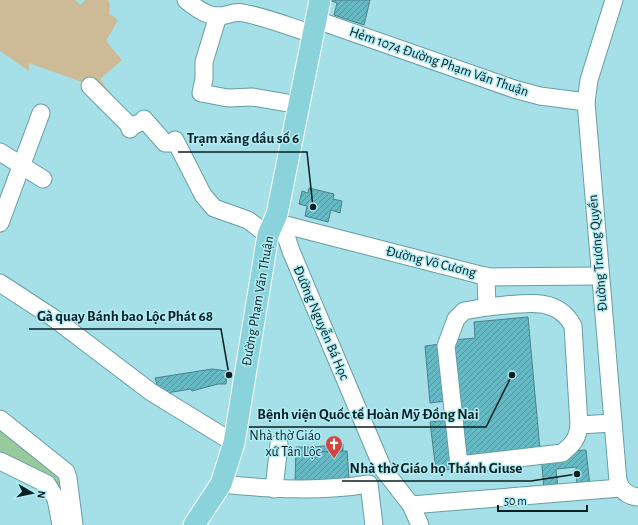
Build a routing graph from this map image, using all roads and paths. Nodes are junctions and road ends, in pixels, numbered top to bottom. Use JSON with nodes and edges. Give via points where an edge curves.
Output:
{"nodes":[{"id":1,"x":187,"y":0,"type":"edge"},
{"id":2,"x":614,"y":0,"type":"edge"},
{"id":3,"x":218,"y":16,"type":"junction"},
{"id":4,"x":317,"y":18,"type":"edge"},
{"id":5,"x":90,"y":86,"type":"dead end"},
{"id":6,"x":586,"y":102,"type":"junction"},
{"id":7,"x":299,"y":105,"type":"junction"},
{"id":8,"x":41,"y":113,"type":"dead end"},
{"id":9,"x":0,"y":152,"type":"edge"},
{"id":10,"x":21,"y":165,"type":"junction"},
{"id":11,"x":43,"y":179,"type":"dead end"},
{"id":12,"x":0,"y":222,"type":"edge"},
{"id":13,"x":275,"y":229,"type":"junction"},
{"id":14,"x":486,"y":276,"type":"junction"},
{"id":15,"x":600,"y":276,"type":"junction"},
{"id":16,"x":0,"y":283,"type":"edge"},
{"id":17,"x":487,"y":307,"type":"junction"},
{"id":18,"x":0,"y":419,"type":"edge"},
{"id":19,"x":613,"y":423,"type":"junction"},
{"id":20,"x":579,"y":425,"type":"junction"},
{"id":21,"x":234,"y":443,"type":"junction"},
{"id":22,"x":279,"y":444,"type":"dead end"},
{"id":23,"x":46,"y":456,"type":"junction"},
{"id":24,"x":0,"y":461,"type":"edge"},
{"id":25,"x":31,"y":477,"type":"junction"},
{"id":26,"x":377,"y":481,"type":"junction"},
{"id":27,"x":221,"y":484,"type":"junction"},
{"id":28,"x":620,"y":488,"type":"junction"},
{"id":29,"x":274,"y":489,"type":"junction"},
{"id":30,"x":638,"y":497,"type":"edge"},
{"id":31,"x":411,"y":505,"type":"junction"},
{"id":32,"x":61,"y":525,"type":"edge"},
{"id":33,"x":74,"y":525,"type":"edge"},
{"id":34,"x":194,"y":525,"type":"edge"},
{"id":35,"x":374,"y":525,"type":"edge"},
{"id":36,"x":420,"y":525,"type":"edge"}],
"edges":[{"from":1,"to":3,"type":"street","via":[[198,9]]},
{"from":2,"to":6,"type":"street","name":"Đường Trương Quyền","via":[[589,80]]},
{"from":3,"to":4,"type":"street","name":"Hẻm 1074 Đường Phạm Văn Thuận","via":[[243,13]]},
{"from":3,"to":7,"type":"street","via":[[204,62],[201,93],[228,98],[253,96]]},
{"from":4,"to":6,"type":"street","name":"Hẻm 1074 Đường Phạm Văn Thuận","via":[[514,89],[540,96]]},
{"from":4,"to":7,"type":"main road","name":"Đường Phạm Văn Thuận"},
{"from":5,"to":13,"type":"street","via":[[130,129],[133,125],[144,122],[144,119],[165,143],[174,143],[174,140],[203,195],[214,208]]},
{"from":6,"to":15,"type":"street","name":"Đường Trương Quyền"},
{"from":7,"to":13,"type":"main road","name":"Đường Phạm Văn Thuận"},
{"from":8,"to":10,"type":"street"},
{"from":9,"to":10,"type":"street"},
{"from":10,"to":11,"type":"street"},
{"from":10,"to":12,"type":"street"},
{"from":13,"to":14,"type":"street","name":"Đường Võ Cương"},
{"from":13,"to":21,"type":"main road","name":"Đường Phạm Văn Thuận"},
{"from":13,"to":26,"type":"street","name":"Đường Nguyễn Bá Học","via":[[291,251],[374,449]]},
{"from":14,"to":15,"type":"street","name":"Đường Võ Cương"},
{"from":14,"to":17,"type":"street"},
{"from":15,"to":19,"type":"street","name":"Đường Trương Quyền"},
{"from":16,"to":21,"type":"street","via":[[55,319],[151,392]]},
{"from":17,"to":20,"type":"street","via":[[545,303],[567,316],[572,326]]},
{"from":17,"to":20,"type":"street","via":[[464,311],[456,319],[446,346],[459,465],[562,453],[573,445],[578,436]]},
{"from":18,"to":23,"type":"street"},
{"from":19,"to":20,"type":"street"},
{"from":19,"to":28,"type":"street","name":"Đường Trương Quyền"},
{"from":21,"to":27,"type":"main road","name":"Đường Phạm Văn Thuận"},
{"from":22,"to":29,"type":"street"},
{"from":23,"to":25,"type":"street"},
{"from":23,"to":33,"type":"street","via":[[63,468],[68,478]]},
{"from":24,"to":25,"type":"street"},
{"from":25,"to":32,"type":"street","via":[[47,484],[52,491]]},
{"from":26,"to":29,"type":"street","via":[[352,486]]},
{"from":26,"to":31,"type":"street","name":"Đường Nguyễn Bá Học"},
{"from":26,"to":35,"type":"street"},
{"from":27,"to":29,"type":"street"},
{"from":27,"to":34,"type":"main road","name":"Đường Phạm Văn Thuận"},
{"from":28,"to":30,"type":"street"},
{"from":28,"to":31,"type":"street"},
{"from":31,"to":36,"type":"street","name":"Đường Nguyễn Bá Học"}]}
